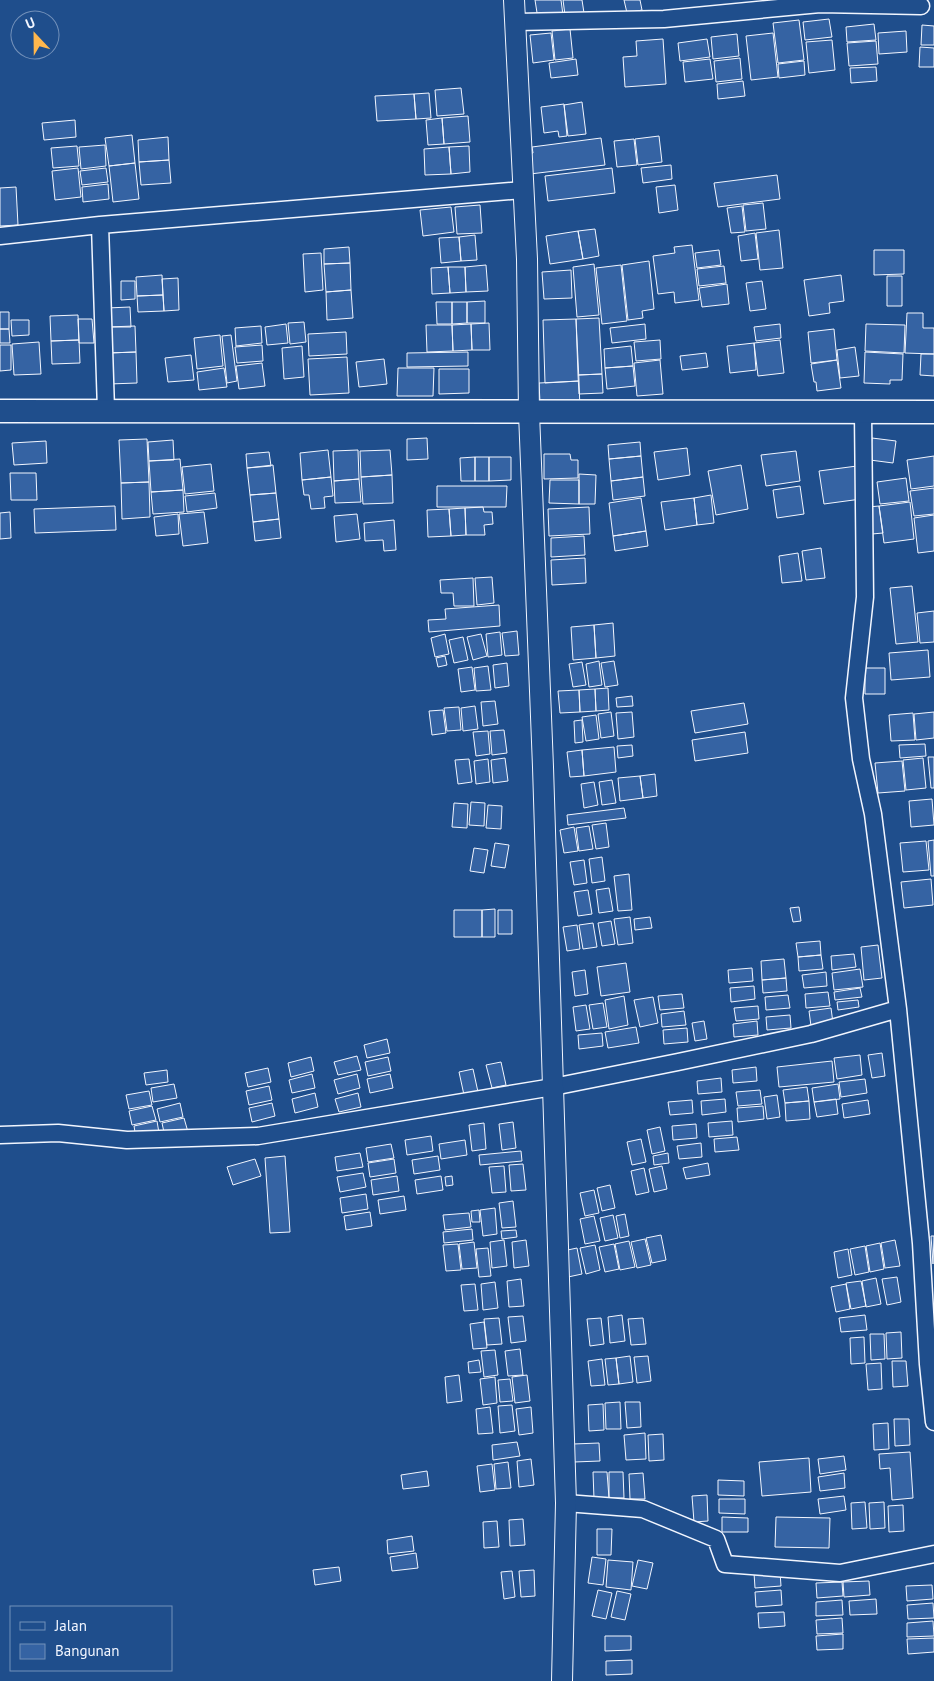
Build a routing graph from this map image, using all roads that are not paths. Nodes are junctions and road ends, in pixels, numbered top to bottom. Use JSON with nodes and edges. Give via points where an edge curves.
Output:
{"nodes":[{"id":1,"x":514,"y":0,"type":"edge"},
{"id":2,"x":921,"y":6,"type":"dead end"},
{"id":3,"x":516,"y":22,"type":"junction"},
{"id":4,"x":523,"y":190,"type":"junction"},
{"id":5,"x":100,"y":225,"type":"junction"},
{"id":6,"x":0,"y":236,"type":"edge"},
{"id":7,"x":106,"y":410,"type":"junction"},
{"id":8,"x":0,"y":411,"type":"edge"},
{"id":9,"x":934,"y":412,"type":"edge"},
{"id":10,"x":529,"y":413,"type":"junction"},
{"id":11,"x":863,"y":413,"type":"junction"},
{"id":12,"x":898,"y":1010,"type":"junction"},
{"id":13,"x":553,"y":1087,"type":"junction"},
{"id":14,"x":0,"y":1135,"type":"edge"},
{"id":15,"x":934,"y":1422,"type":"edge"},
{"id":16,"x":566,"y":1503,"type":"junction"},
{"id":17,"x":934,"y":1554,"type":"edge"},
{"id":18,"x":562,"y":1681,"type":"edge"}],
"edges":[{"from":1,"to":3,"type":"street"},
{"from":2,"to":3,"type":"street","via":[[820,4],[664,19]]},
{"from":3,"to":4,"type":"street"},
{"from":4,"to":5,"type":"street"},
{"from":4,"to":10,"type":"street"},
{"from":5,"to":6,"type":"street"},
{"from":5,"to":7,"type":"street"},
{"from":7,"to":8,"type":"main road"},
{"from":7,"to":10,"type":"main road"},
{"from":9,"to":11,"type":"main road"},
{"from":10,"to":11,"type":"main road"},
{"from":10,"to":13,"type":"street"},
{"from":11,"to":12,"type":"street","via":[[865,597],[854,698],[861,759],[874,814]]},
{"from":12,"to":13,"type":"street","via":[[811,1034]]},
{"from":12,"to":15,"type":"street","via":[[921,1243]]},
{"from":13,"to":14,"type":"street","via":[[258,1136],[127,1140],[58,1133]]},
{"from":13,"to":16,"type":"street"},
{"from":16,"to":17,"type":"street","via":[[643,1509],[716,1539],[725,1564],[840,1573]]},
{"from":16,"to":18,"type":"street"}]}
